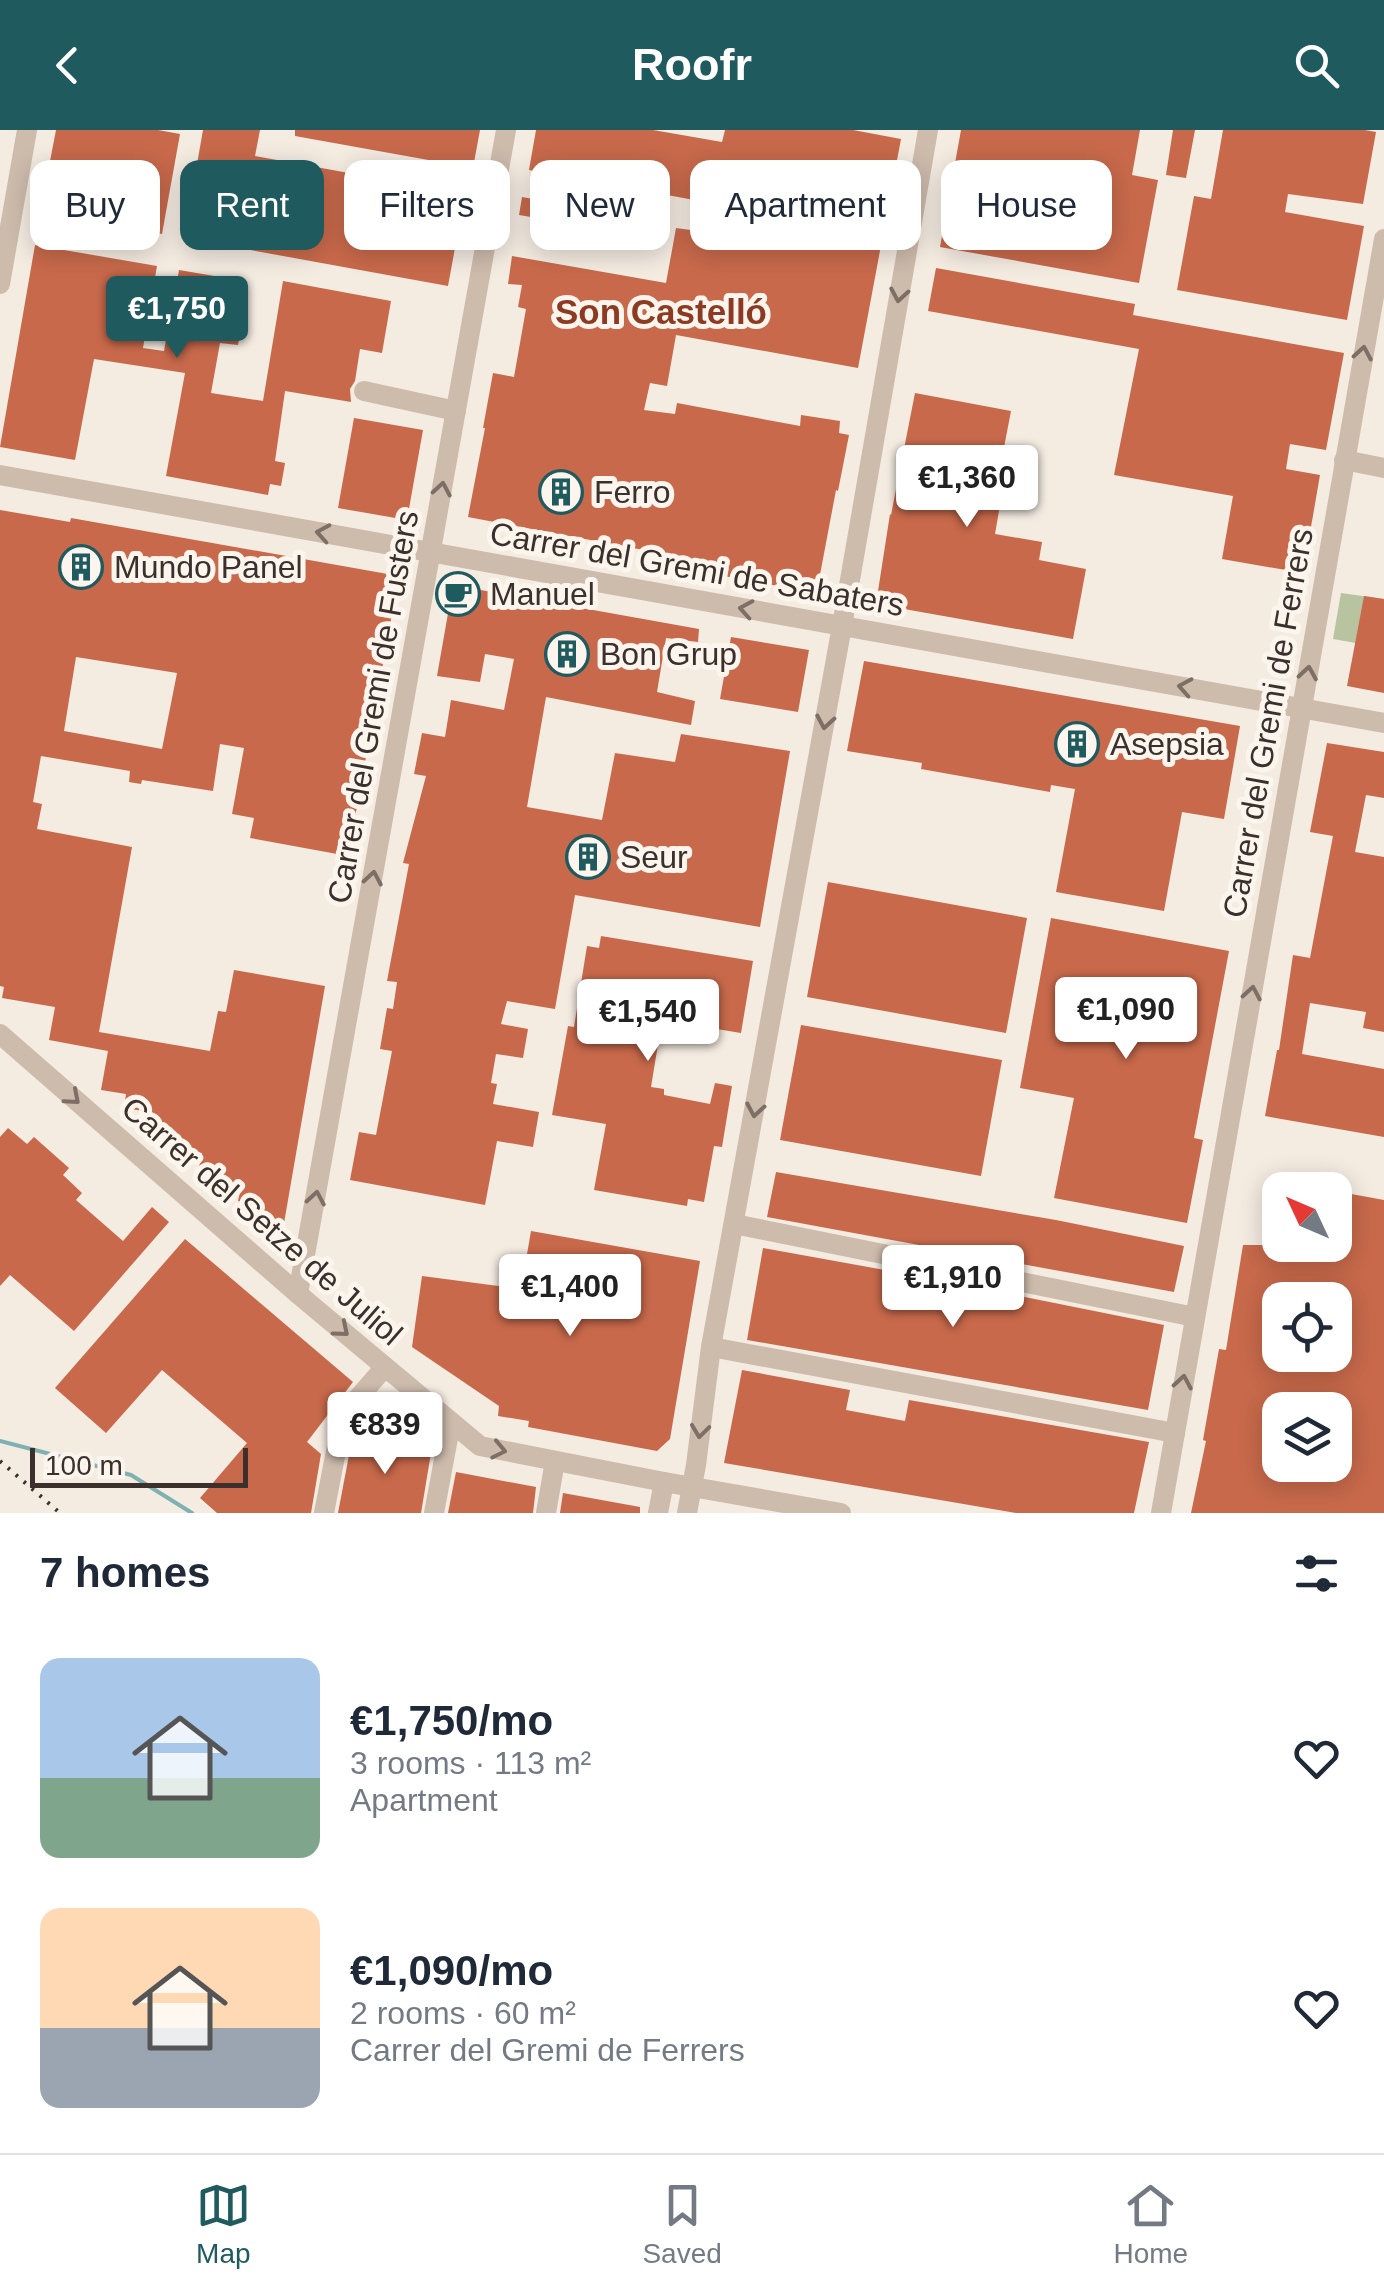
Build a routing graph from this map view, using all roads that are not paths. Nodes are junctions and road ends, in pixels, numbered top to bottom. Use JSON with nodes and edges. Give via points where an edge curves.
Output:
{"nodes":[{"id":1,"x":27,"y":130,"type":"edge"},
{"id":2,"x":506,"y":130,"type":"edge"},
{"id":3,"x":928,"y":130,"type":"edge"},
{"id":4,"x":1384,"y":239,"type":"edge"},
{"id":5,"x":0,"y":284,"type":"edge"},
{"id":6,"x":364,"y":391,"type":"dead end"},
{"id":7,"x":456,"y":411,"type":"junction"},
{"id":8,"x":1344,"y":460,"type":"junction"},
{"id":9,"x":1384,"y":468,"type":"edge"},
{"id":10,"x":0,"y":475,"type":"edge"},
{"id":11,"x":431,"y":552,"type":"junction"},
{"id":12,"x":842,"y":626,"type":"junction"},
{"id":13,"x":1302,"y":708,"type":"junction"},
{"id":14,"x":1384,"y":722,"type":"edge"},
{"id":15,"x":0,"y":1034,"type":"edge"},
{"id":16,"x":734,"y":1224,"type":"junction"},
{"id":17,"x":298,"y":1294,"type":"junction"},
{"id":18,"x":1194,"y":1316,"type":"junction"},
{"id":19,"x":711,"y":1348,"type":"junction"},
{"id":20,"x":385,"y":1367,"type":"junction"},
{"id":21,"x":451,"y":1422,"type":"junction"},
{"id":22,"x":1174,"y":1432,"type":"junction"},
{"id":23,"x":555,"y":1461,"type":"junction"},
{"id":24,"x":664,"y":1482,"type":"junction"},
{"id":25,"x":692,"y":1486,"type":"junction"},
{"id":26,"x":324,"y":1513,"type":"edge"},
{"id":27,"x":434,"y":1513,"type":"edge"},
{"id":28,"x":546,"y":1513,"type":"edge"},
{"id":29,"x":658,"y":1513,"type":"edge"},
{"id":30,"x":686,"y":1513,"type":"edge"},
{"id":31,"x":842,"y":1513,"type":"edge"},
{"id":32,"x":1161,"y":1513,"type":"edge"}],
"edges":[{"from":1,"to":5,"type":"street"},
{"from":2,"to":7,"type":"street","name":"Carrer del Gremi de Fusters"},
{"from":3,"to":12,"type":"street","one_way":true},
{"from":8,"to":4,"type":"street","name":"Carrer del Gremi de Ferrers","one_way":true},
{"from":6,"to":7,"type":"street"},
{"from":11,"to":7,"type":"street","name":"Carrer del Gremi de Fusters","one_way":true},
{"from":8,"to":9,"type":"street"},
{"from":13,"to":8,"type":"street","name":"Carrer del Gremi de Ferrers","one_way":true},
{"from":11,"to":10,"type":"street","name":"Carrer del Gremi de Sabaters","one_way":true},
{"from":12,"to":11,"type":"street","name":"Carrer del Gremi de Sabaters","one_way":true},
{"from":17,"to":11,"type":"street","name":"Carrer del Gremi de Fusters","one_way":true},
{"from":13,"to":12,"type":"street","name":"Carrer del Gremi de Sabaters","one_way":true},
{"from":12,"to":16,"type":"street","one_way":true},
{"from":13,"to":14,"type":"street","name":"Carrer del Gremi de Sabaters"},
{"from":18,"to":13,"type":"street","name":"Carrer del Gremi de Ferrers","one_way":true},
{"from":15,"to":17,"type":"street","name":"Carrer del Setze de Juliol","one_way":true},
{"from":16,"to":18,"type":"street"},
{"from":16,"to":19,"type":"street"},
{"from":17,"to":20,"type":"street","name":"Carrer del Setze de Juliol","one_way":true},
{"from":22,"to":18,"type":"street","name":"Carrer del Gremi de Ferrers","one_way":true},
{"from":19,"to":22,"type":"street"},
{"from":19,"to":25,"type":"street","one_way":true},
{"from":20,"to":21,"type":"street","name":"Carrer del Setze de Juliol"},
{"from":20,"to":26,"type":"street","via":[[342,1416]]},
{"from":21,"to":23,"type":"street","name":"Carrer del Setze de Juliol","one_way":true,"via":[[480,1446]]},
{"from":21,"to":27,"type":"street"},
{"from":22,"to":32,"type":"street","name":"Carrer del Gremi de Ferrers"},
{"from":23,"to":24,"type":"street","name":"Carrer del Setze de Juliol"},
{"from":23,"to":28,"type":"street"},
{"from":24,"to":25,"type":"street","name":"Carrer del Setze de Juliol"},
{"from":24,"to":29,"type":"street"},
{"from":25,"to":30,"type":"street"},
{"from":25,"to":31,"type":"street","name":"Carrer del Setze de Juliol"}]}
